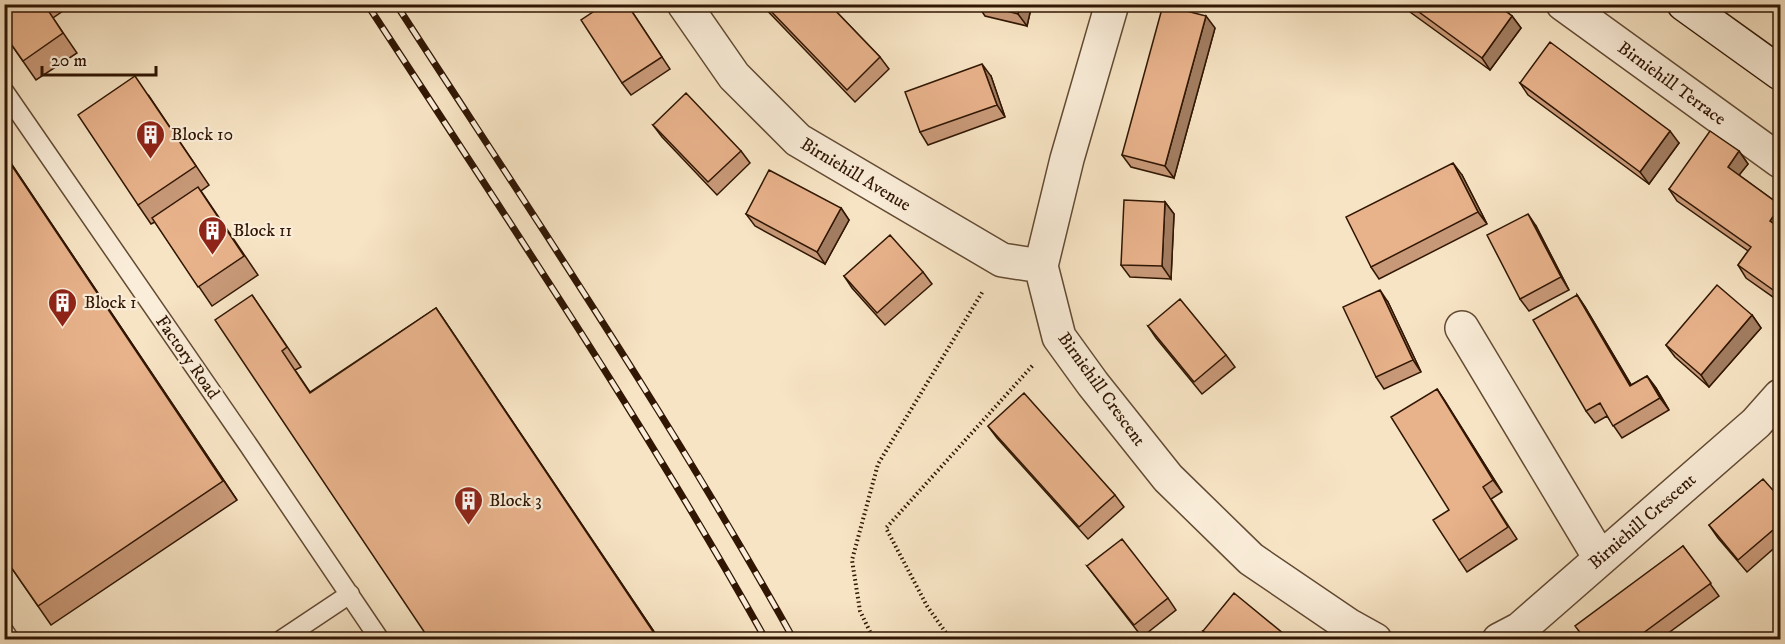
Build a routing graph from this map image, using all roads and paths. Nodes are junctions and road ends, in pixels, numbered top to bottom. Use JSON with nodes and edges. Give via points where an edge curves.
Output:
{"nodes":[{"id":1,"x":684,"y":4,"type":"edge"},
{"id":2,"x":1112,"y":4,"type":"edge"},
{"id":3,"x":1563,"y":4,"type":"edge"},
{"id":4,"x":1684,"y":4,"type":"edge"},
{"id":5,"x":1780,"y":73,"type":"edge"},
{"id":6,"x":4,"y":91,"type":"edge"},
{"id":7,"x":1780,"y":161,"type":"edge"},
{"id":8,"x":1002,"y":260,"type":"junction"},
{"id":9,"x":1041,"y":266,"type":"junction"},
{"id":10,"x":1462,"y":328,"type":"dead end"},
{"id":11,"x":1059,"y":337,"type":"junction"},
{"id":12,"x":1780,"y":396,"type":"edge"},
{"id":13,"x":1600,"y":558,"type":"junction"},
{"id":14,"x":350,"y":594,"type":"junction"},
{"id":15,"x":4,"y":631,"type":"edge"},
{"id":16,"x":10,"y":639,"type":"edge"},
{"id":17,"x":281,"y":639,"type":"edge"},
{"id":18,"x":380,"y":639,"type":"edge"},
{"id":19,"x":874,"y":639,"type":"edge"},
{"id":20,"x":951,"y":639,"type":"edge"},
{"id":21,"x":1375,"y":639,"type":"edge"},
{"id":22,"x":1499,"y":639,"type":"edge"}],
"edges":[{"from":1,"to":8,"type":"street","name":"Birniehill Avenue","via":[[734,76],[798,140]]},
{"from":2,"to":9,"type":"street","name":"Birniehill Crescent"},
{"from":3,"to":7,"type":"street","name":"Birniehill Terrace"},
{"from":4,"to":5,"type":"street"},
{"from":6,"to":14,"type":"lane","name":"Factory Road"},
{"from":8,"to":9,"type":"street","name":"Birniehill Avenue"},
{"from":8,"to":19,"type":"path","via":[[878,464],[852,560],[860,611]]},
{"from":9,"to":11,"type":"street","name":"Birniehill Crescent"},
{"from":10,"to":13,"type":"street"},
{"from":11,"to":20,"type":"path","via":[[886,528],[927,606]]},
{"from":11,"to":21,"type":"street","name":"Birniehill Crescent","via":[[1168,478],[1251,559]]},
{"from":12,"to":13,"type":"street","name":"Birniehill Crescent","via":[[1756,423]]},
{"from":13,"to":22,"type":"street","name":"Birniehill Crescent","via":[[1520,629]]},
{"from":14,"to":17,"type":"lane"},
{"from":14,"to":18,"type":"lane","name":"Factory Road"},
{"from":15,"to":16,"type":"lane"}]}
